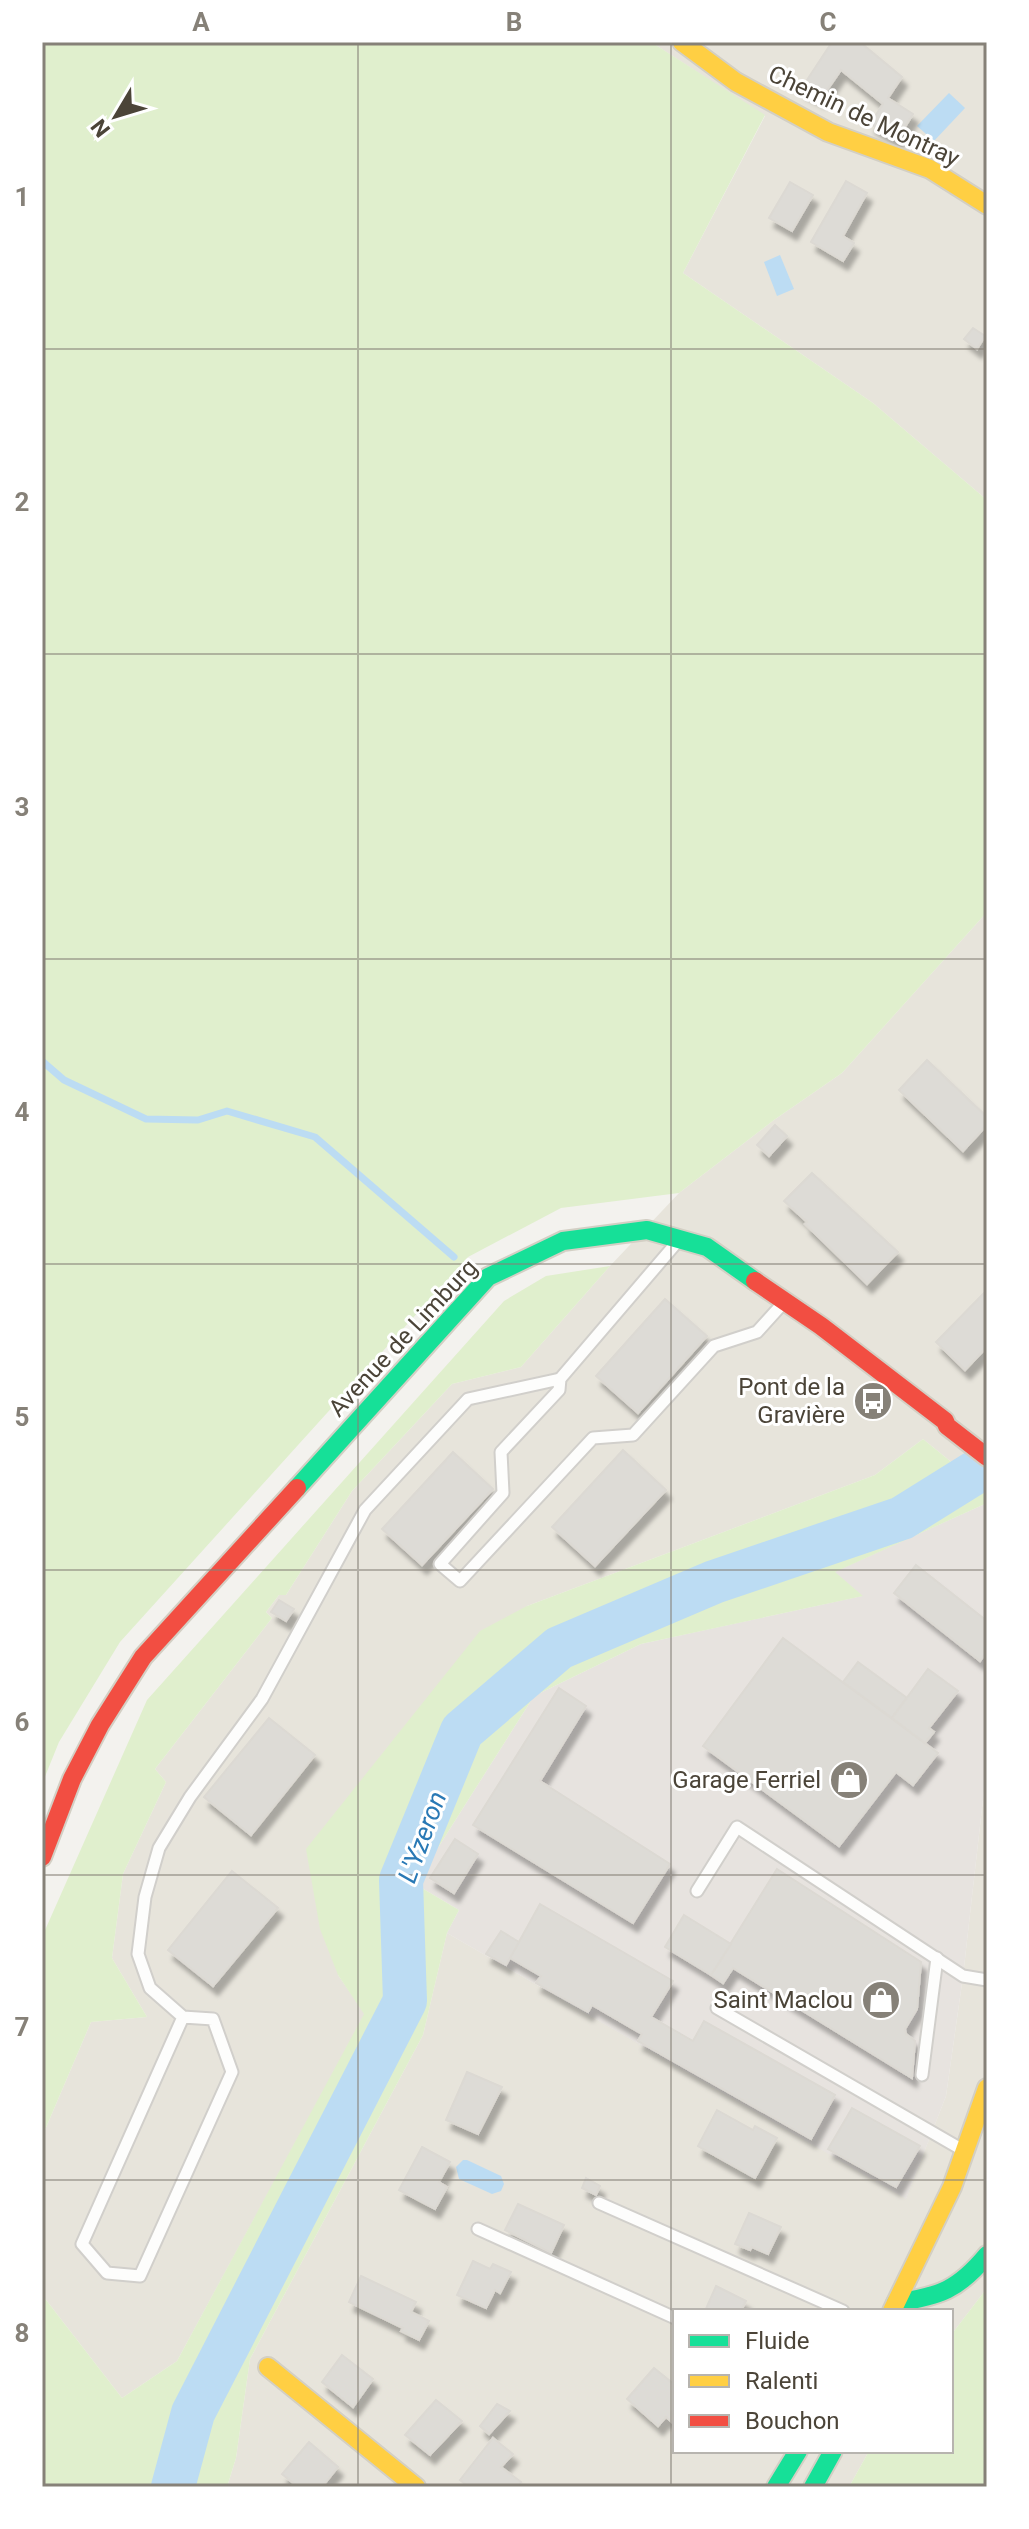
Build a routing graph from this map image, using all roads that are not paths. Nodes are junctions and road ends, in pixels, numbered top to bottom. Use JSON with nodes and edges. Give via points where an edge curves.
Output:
{"nodes":[{"id":1,"x":682,"y":42,"type":"edge"},
{"id":2,"x":987,"y":205,"type":"edge"},
{"id":3,"x":680,"y":1239,"type":"junction"},
{"id":4,"x":785,"y":1301,"type":"junction"},
{"id":5,"x":560,"y":1379,"type":"junction"},
{"id":6,"x":987,"y":1457,"type":"edge"},
{"id":7,"x":42,"y":1857,"type":"edge"},
{"id":8,"x":697,"y":1891,"type":"dead end"},
{"id":9,"x":937,"y":1958,"type":"junction"},
{"id":10,"x":987,"y":1980,"type":"edge"},
{"id":11,"x":717,"y":2008,"type":"dead end"},
{"id":12,"x":183,"y":2017,"type":"junction"},
{"id":13,"x":922,"y":2075,"type":"dead end"},
{"id":14,"x":987,"y":2088,"type":"edge"},
{"id":15,"x":965,"y":2151,"type":"junction"},
{"id":16,"x":599,"y":2203,"type":"dead end"},
{"id":17,"x":478,"y":2229,"type":"dead end"},
{"id":18,"x":987,"y":2255,"type":"edge"},
{"id":19,"x":894,"y":2307,"type":"edge"},
{"id":20,"x":838,"y":2309,"type":"edge"},
{"id":21,"x":673,"y":2317,"type":"edge"},
{"id":22,"x":268,"y":2367,"type":"dead end"},
{"id":23,"x":797,"y":2453,"type":"edge"},
{"id":24,"x":832,"y":2453,"type":"edge"},
{"id":25,"x":416,"y":2487,"type":"edge"},
{"id":26,"x":776,"y":2487,"type":"edge"},
{"id":27,"x":813,"y":2487,"type":"edge"}],
"edges":[{"from":1,"to":2,"type":"street","name":"Chemin de Montray","via":[[736,82],[828,132],[930,169]]},
{"from":3,"to":4,"type":"street","name":"Avenue de Limburg","via":[[707,1247]]},
{"from":3,"to":5,"type":"lane"},
{"from":3,"to":7,"type":"street","name":"Avenue de Limburg","via":[[647,1230],[563,1241],[488,1277],[143,1657],[72,1779]]},
{"from":4,"to":5,"type":"lane","via":[[757,1332],[714,1346],[633,1435],[593,1438],[460,1581],[440,1564],[503,1493],[501,1452],[559,1390]]},
{"from":4,"to":6,"type":"street","name":"Avenue de Limburg"},
{"from":5,"to":12,"type":"lane","via":[[468,1399],[365,1510],[262,1699],[159,1848],[145,1897],[138,1954],[150,1988]]},
{"from":8,"to":9,"type":"lane","via":[[737,1827]]},
{"from":9,"to":10,"type":"lane","via":[[963,1976]]},
{"from":9,"to":13,"type":"lane"},
{"from":11,"to":15,"type":"lane"},
{"from":12,"to":12,"type":"lane","via":[[82,2244],[107,2273],[140,2276],[232,2072],[213,2019]]},
{"from":14,"to":15,"type":"street"},
{"from":15,"to":19,"type":"street"},
{"from":16,"to":20,"type":"lane"},
{"from":17,"to":21,"type":"lane"},
{"from":18,"to":19,"type":"street","via":[[945,2295]]},
{"from":22,"to":25,"type":"street"},
{"from":23,"to":26,"type":"street"},
{"from":24,"to":27,"type":"street"}]}
